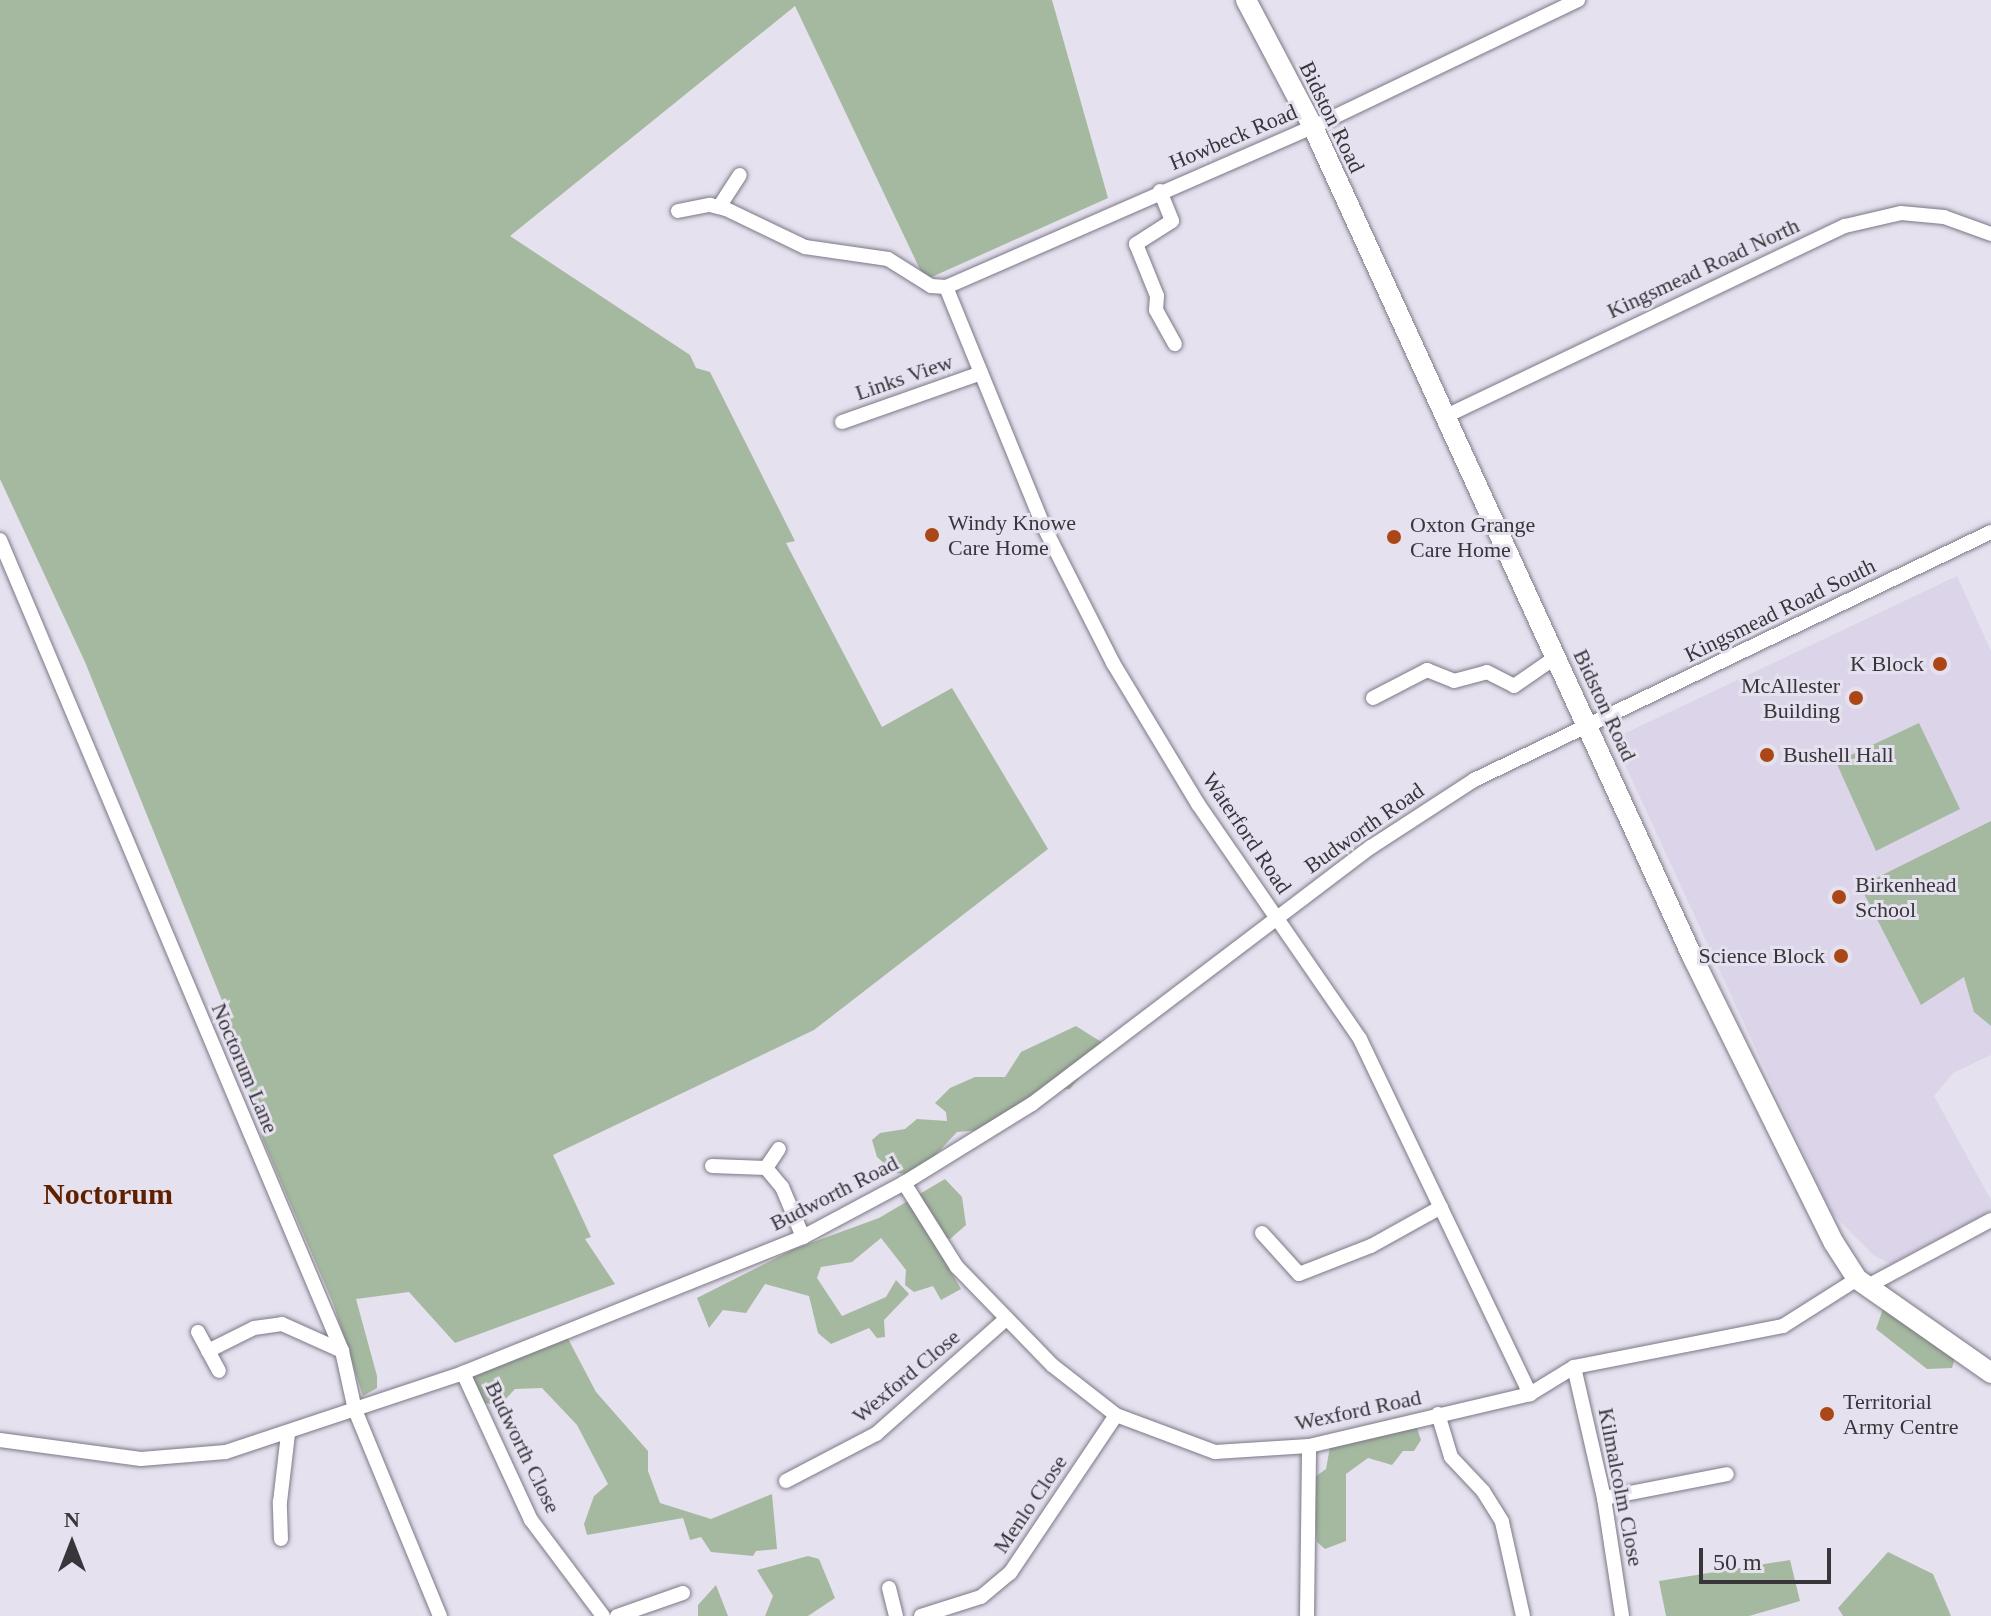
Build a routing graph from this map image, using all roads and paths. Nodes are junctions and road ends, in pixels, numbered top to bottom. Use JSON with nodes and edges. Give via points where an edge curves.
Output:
{"nodes":[{"id":1,"x":1246,"y":0,"type":"edge"},
{"id":2,"x":1578,"y":0,"type":"edge"},
{"id":3,"x":1313,"y":127,"type":"junction"},
{"id":4,"x":740,"y":175,"type":"dead end"},
{"id":5,"x":1160,"y":191,"type":"junction"},
{"id":6,"x":719,"y":207,"type":"junction"},
{"id":7,"x":678,"y":211,"type":"dead end"},
{"id":8,"x":1991,"y":234,"type":"edge"},
{"id":9,"x":946,"y":287,"type":"junction"},
{"id":10,"x":1175,"y":344,"type":"dead end"},
{"id":11,"x":981,"y":373,"type":"junction"},
{"id":12,"x":1444,"y":417,"type":"junction"},
{"id":13,"x":842,"y":422,"type":"dead end"},
{"id":14,"x":1991,"y":532,"type":"edge"},
{"id":15,"x":0,"y":540,"type":"edge"},
{"id":16,"x":1556,"y":657,"type":"junction"},
{"id":17,"x":1373,"y":698,"type":"dead end"},
{"id":18,"x":1588,"y":726,"type":"junction"},
{"id":19,"x":1277,"y":916,"type":"junction"},
{"id":20,"x":779,"y":1149,"type":"dead end"},
{"id":21,"x":712,"y":1166,"type":"dead end"},
{"id":22,"x":766,"y":1168,"type":"junction"},
{"id":23,"x":904,"y":1183,"type":"junction"},
{"id":24,"x":1441,"y":1207,"type":"junction"},
{"id":25,"x":1991,"y":1220,"type":"edge"},
{"id":26,"x":1262,"y":1233,"type":"dead end"},
{"id":27,"x":803,"y":1237,"type":"junction"},
{"id":28,"x":1862,"y":1283,"type":"junction"},
{"id":29,"x":1006,"y":1319,"type":"junction"},
{"id":30,"x":198,"y":1332,"type":"dead end"},
{"id":31,"x":208,"y":1351,"type":"junction"},
{"id":32,"x":342,"y":1351,"type":"junction"},
{"id":33,"x":1574,"y":1367,"type":"junction"},
{"id":34,"x":219,"y":1371,"type":"dead end"},
{"id":35,"x":463,"y":1373,"type":"junction"},
{"id":36,"x":1991,"y":1373,"type":"edge"},
{"id":37,"x":1530,"y":1394,"type":"junction"},
{"id":38,"x":355,"y":1410,"type":"junction"},
{"id":39,"x":1438,"y":1414,"type":"junction"},
{"id":40,"x":1116,"y":1415,"type":"junction"},
{"id":41,"x":288,"y":1434,"type":"junction"},
{"id":42,"x":0,"y":1440,"type":"edge"},
{"id":43,"x":1309,"y":1446,"type":"junction"},
{"id":44,"x":1727,"y":1474,"type":"dead end"},
{"id":45,"x":786,"y":1481,"type":"dead end"},
{"id":46,"x":1604,"y":1498,"type":"junction"},
{"id":47,"x":281,"y":1539,"type":"dead end"},
{"id":48,"x":889,"y":1588,"type":"dead end"},
{"id":49,"x":683,"y":1593,"type":"dead end"},
{"id":50,"x":440,"y":1616,"type":"edge"},
{"id":51,"x":603,"y":1616,"type":"edge"},
{"id":52,"x":617,"y":1616,"type":"edge"},
{"id":53,"x":896,"y":1616,"type":"edge"},
{"id":54,"x":921,"y":1616,"type":"edge"},
{"id":55,"x":1307,"y":1616,"type":"edge"},
{"id":56,"x":1523,"y":1616,"type":"edge"},
{"id":57,"x":1622,"y":1616,"type":"edge"}],
"edges":[{"from":1,"to":3,"type":"main road","name":"Bidston Road"},
{"from":2,"to":3,"type":"street","name":"Howbeck Road"},
{"from":3,"to":5,"type":"street","name":"Howbeck Road"},
{"from":3,"to":12,"type":"main road","name":"Bidston Road"},
{"from":4,"to":6,"type":"street"},
{"from":5,"to":9,"type":"street","name":"Howbeck Road"},
{"from":5,"to":10,"type":"street","via":[[1172,221],[1136,244],[1157,296],[1156,310]]},
{"from":6,"to":7,"type":"street"},
{"from":6,"to":9,"type":"street","via":[[805,247],[888,259],[931,286]]},
{"from":8,"to":12,"type":"street","name":"Kingsmead Road North","via":[[1944,217],[1901,213],[1845,226]]},
{"from":9,"to":11,"type":"street","name":"Waterford Road"},
{"from":11,"to":13,"type":"street","name":"Links View"},
{"from":11,"to":19,"type":"street","name":"Waterford Road","via":[[1044,527],[1113,663],[1198,804]]},
{"from":12,"to":16,"type":"main road","name":"Bidston Road"},
{"from":14,"to":18,"type":"street","name":"Kingsmead Road South"},
{"from":15,"to":32,"type":"street","name":"Noctorum Lane"},
{"from":16,"to":17,"type":"street","via":[[1514,686],[1487,672],[1454,681],[1427,670]]},
{"from":16,"to":18,"type":"main road","name":"Bidston Road"},
{"from":18,"to":19,"type":"street","name":"Budworth Road","via":[[1474,780]]},
{"from":18,"to":28,"type":"main road","name":"Bidston Road","via":[[1757,1091]]},
{"from":19,"to":23,"type":"street","name":"Budworth Road","via":[[1032,1104]]},
{"from":19,"to":24,"type":"street","name":"Waterford Road","via":[[1360,1039]]},
{"from":20,"to":22,"type":"street"},
{"from":21,"to":22,"type":"street"},
{"from":22,"to":27,"type":"street","via":[[782,1187]]},
{"from":23,"to":27,"type":"street","name":"Budworth Road"},
{"from":23,"to":29,"type":"street","name":"Wexford Road","via":[[957,1267]]},
{"from":24,"to":26,"type":"street","via":[[1371,1246],[1299,1274]]},
{"from":24,"to":37,"type":"street","name":"Waterford Road"},
{"from":25,"to":28,"type":"street","name":"Wexford Road"},
{"from":27,"to":35,"type":"street","name":"Budworth Road"},
{"from":28,"to":33,"type":"street","name":"Wexford Road","via":[[1783,1326]]},
{"from":28,"to":36,"type":"main road","name":"Bidston Road"},
{"from":29,"to":40,"type":"street","name":"Wexford Road","via":[[1052,1365]]},
{"from":29,"to":45,"type":"street","name":"Wexford Close","via":[[876,1434]]},
{"from":30,"to":31,"type":"street"},
{"from":31,"to":32,"type":"street","via":[[254,1328],[282,1324]]},
{"from":31,"to":34,"type":"street"},
{"from":32,"to":38,"type":"street","name":"Noctorum Lane"},
{"from":33,"to":37,"type":"street","name":"Wexford Road"},
{"from":33,"to":46,"type":"street","name":"Kilmalcolm Close"},
{"from":35,"to":38,"type":"street","name":"Budworth Road"},
{"from":35,"to":51,"type":"street","name":"Budworth Close","via":[[531,1520]]},
{"from":37,"to":39,"type":"street","name":"Wexford Road"},
{"from":38,"to":41,"type":"street","name":"Budworth Road"},
{"from":38,"to":50,"type":"street","name":"Noctorum Lane"},
{"from":39,"to":43,"type":"street","name":"Wexford Road"},
{"from":39,"to":56,"type":"street","via":[[1451,1457],[1483,1491],[1502,1522]]},
{"from":40,"to":43,"type":"street","name":"Wexford Road","via":[[1215,1452]]},
{"from":40,"to":54,"type":"street","name":"Menlo Close","via":[[1010,1573],[981,1597]]},
{"from":41,"to":42,"type":"street","name":"Budworth Road","via":[[226,1452],[141,1459]]},
{"from":41,"to":47,"type":"street"},
{"from":43,"to":55,"type":"street"},
{"from":44,"to":46,"type":"street"},
{"from":46,"to":57,"type":"street","name":"Kilmalcolm Close"},
{"from":48,"to":53,"type":"street"},
{"from":49,"to":52,"type":"street"}]}
